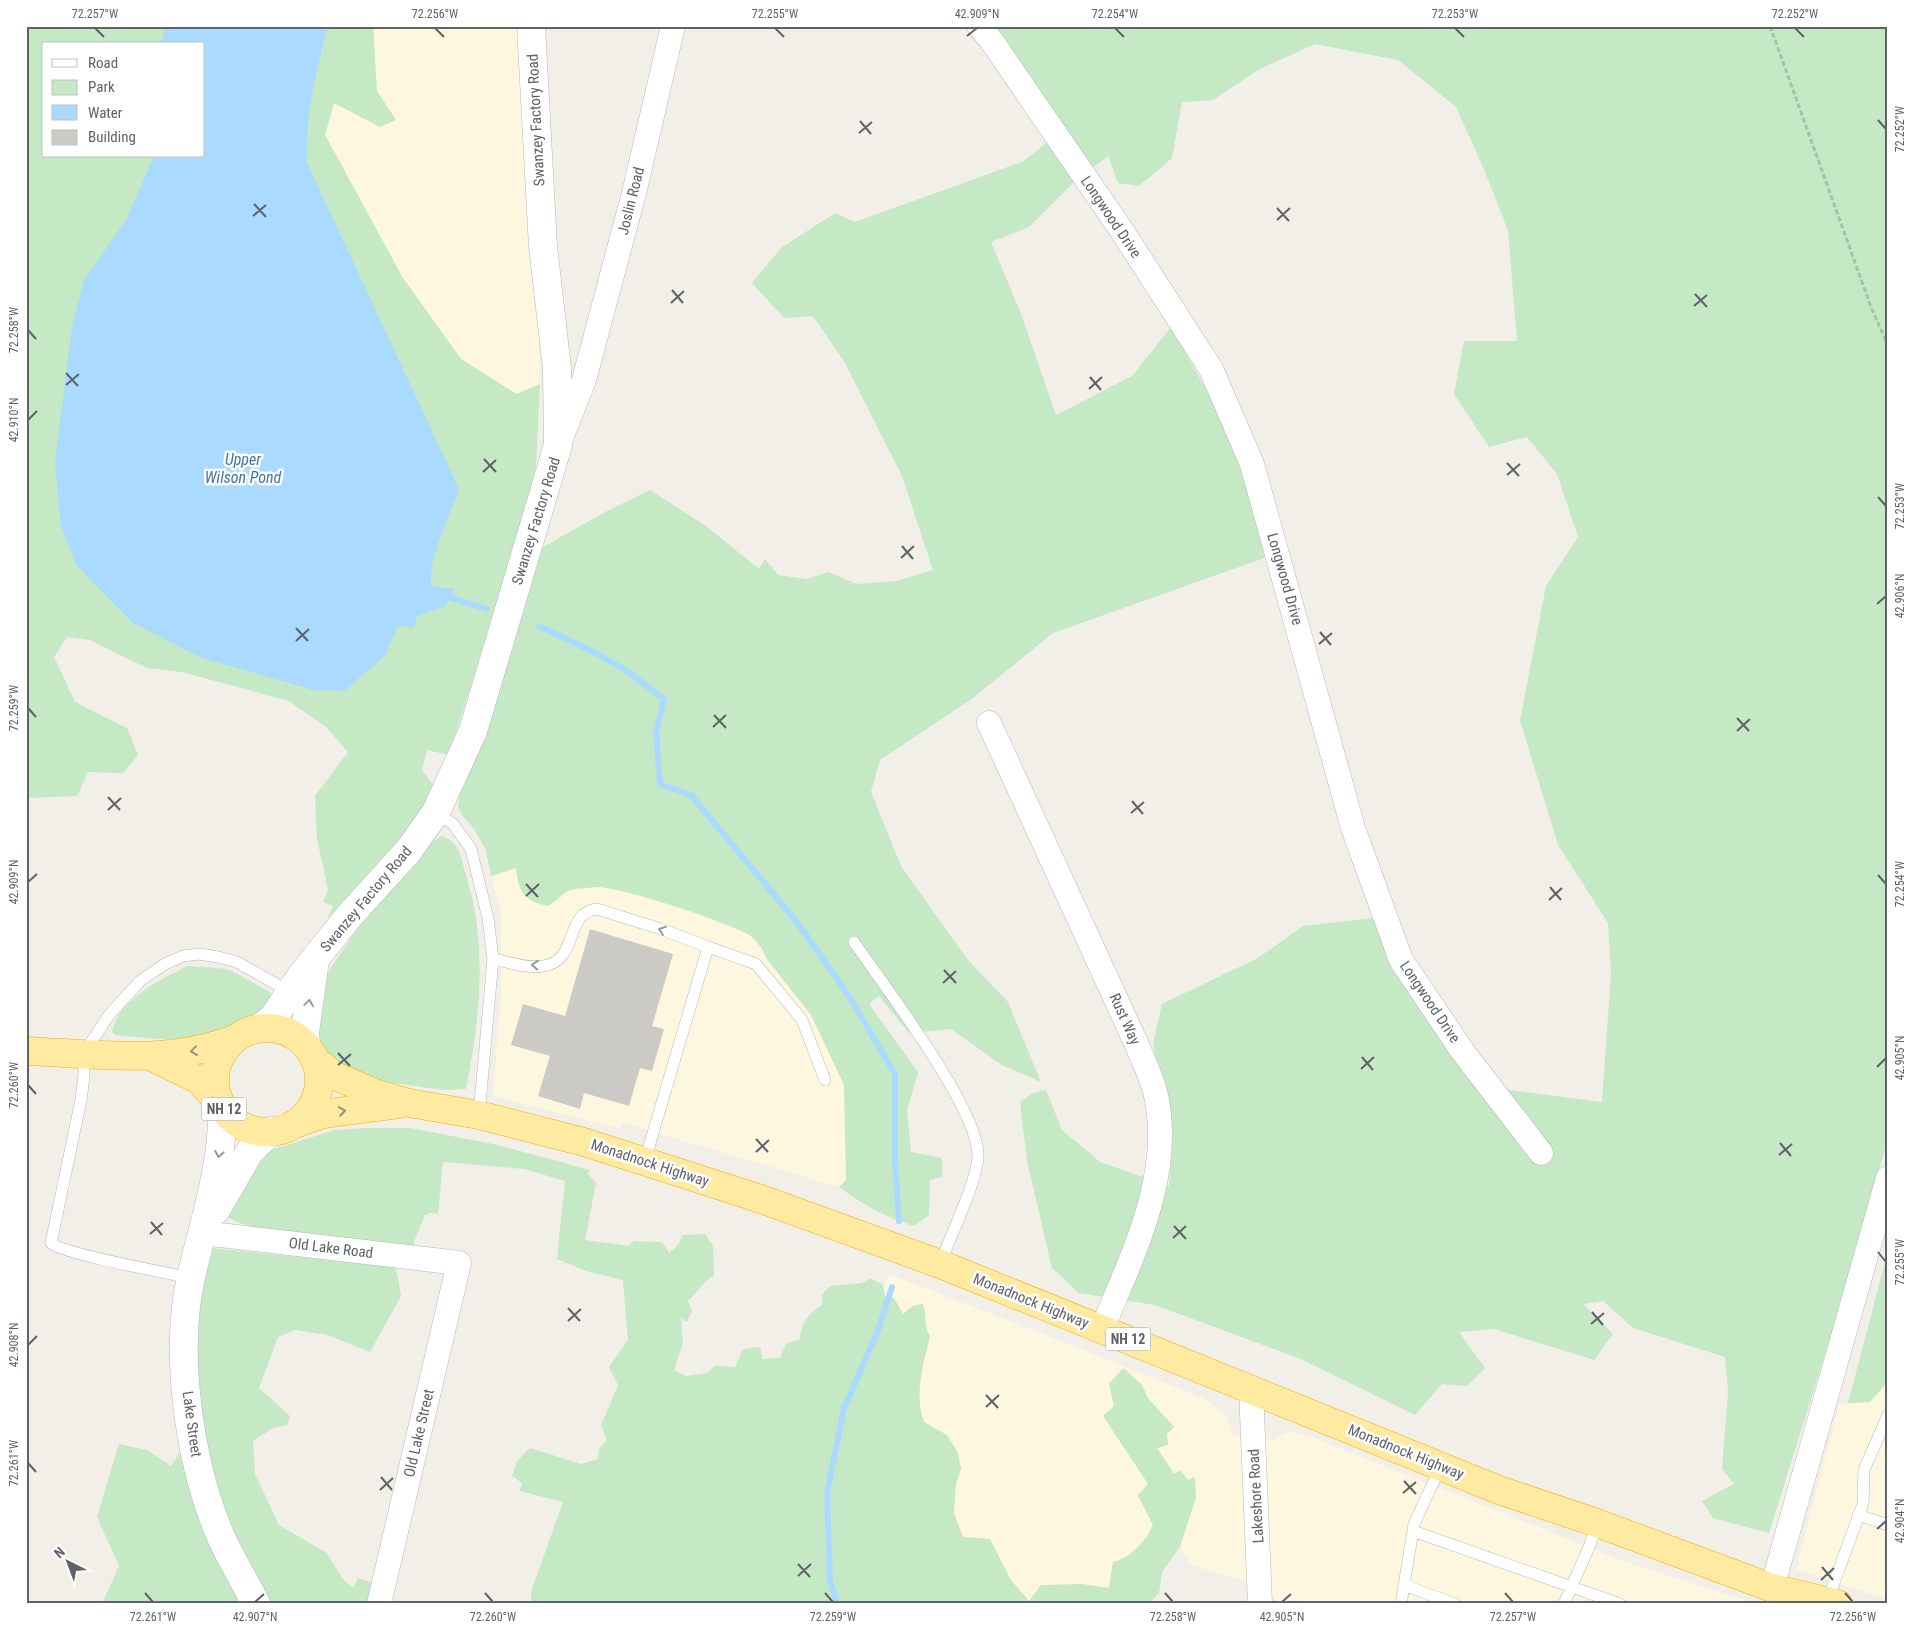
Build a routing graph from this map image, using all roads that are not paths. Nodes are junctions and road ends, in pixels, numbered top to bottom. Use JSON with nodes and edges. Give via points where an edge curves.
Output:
{"nodes":[{"id":1,"x":531,"y":26,"type":"edge"},
{"id":2,"x":673,"y":26,"type":"edge"},
{"id":3,"x":979,"y":26,"type":"edge"},
{"id":4,"x":557,"y":368,"type":"junction"},
{"id":5,"x":585,"y":376,"type":"junction"},
{"id":6,"x":558,"y":445,"type":"junction"},
{"id":7,"x":989,"y":723,"type":"dead end"},
{"id":8,"x":436,"y":812,"type":"junction"},
{"id":9,"x":854,"y":942,"type":"dead end"},
{"id":10,"x":708,"y":947,"type":"junction"},
{"id":11,"x":493,"y":959,"type":"junction"},
{"id":12,"x":315,"y":960,"type":"junction"},
{"id":13,"x":290,"y":992,"type":"junction"},
{"id":14,"x":260,"y":1028,"type":"junction"},
{"id":15,"x":234,"y":1039,"type":"junction"},
{"id":16,"x":26,"y":1050,"type":"edge"},
{"id":17,"x":310,"y":1052,"type":"junction"},
{"id":18,"x":84,"y":1053,"type":"junction"},
{"id":19,"x":152,"y":1057,"type":"junction"},
{"id":20,"x":825,"y":1080,"type":"dead end"},
{"id":21,"x":409,"y":1103,"type":"junction"},
{"id":22,"x":222,"y":1106,"type":"junction"},
{"id":23,"x":479,"y":1114,"type":"junction"},
{"id":24,"x":283,"y":1127,"type":"junction"},
{"id":25,"x":1541,"y":1153,"type":"dead end"},
{"id":26,"x":645,"y":1160,"type":"junction"},
{"id":27,"x":1888,"y":1178,"type":"edge"},
{"id":28,"x":203,"y":1233,"type":"junction"},
{"id":29,"x":460,"y":1263,"type":"joint"},
{"id":30,"x":940,"y":1264,"type":"junction"},
{"id":31,"x":191,"y":1278,"type":"junction"},
{"id":32,"x":1102,"y":1329,"type":"junction"},
{"id":33,"x":1251,"y":1388,"type":"junction"},
{"id":34,"x":1888,"y":1415,"type":"edge"},
{"id":35,"x":1441,"y":1466,"type":"junction"},
{"id":36,"x":1858,"y":1515,"type":"junction"},
{"id":37,"x":1597,"y":1523,"type":"junction"},
{"id":38,"x":1888,"y":1525,"type":"edge"},
{"id":39,"x":1413,"y":1531,"type":"junction"},
{"id":40,"x":1404,"y":1585,"type":"junction"},
{"id":41,"x":1571,"y":1586,"type":"junction"},
{"id":42,"x":1772,"y":1588,"type":"junction"},
{"id":43,"x":1831,"y":1603,"type":"edge"},
{"id":44,"x":256,"y":1604,"type":"edge"},
{"id":45,"x":379,"y":1604,"type":"edge"},
{"id":46,"x":1260,"y":1604,"type":"edge"},
{"id":47,"x":1401,"y":1604,"type":"edge"},
{"id":48,"x":1455,"y":1604,"type":"edge"},
{"id":49,"x":1564,"y":1604,"type":"edge"},
{"id":50,"x":1620,"y":1604,"type":"edge"}],
"edges":[{"from":1,"to":4,"type":"street","name":"Swanzey Factory Road","via":[[543,246]]},
{"from":2,"to":5,"type":"street","name":"Joslin Road","via":[[634,193]]},
{"from":3,"to":25,"type":"street","name":"Longwood Drive","via":[[1122,231],[1211,369],[1252,464],[1353,828],[1401,960],[1463,1052]]},
{"from":4,"to":5,"type":"street"},
{"from":4,"to":6,"type":"street","name":"Swanzey Factory Road"},
{"from":5,"to":6,"type":"street","name":"Joslin Road"},
{"from":6,"to":8,"type":"street","name":"Swanzey Factory Road","via":[[473,731]]},
{"from":7,"to":32,"type":"street","name":"Rust Way","via":[[1138,1045],[1155,1091],[1161,1132],[1158,1170],[1130,1262]]},
{"from":8,"to":11,"type":"lane","via":[[454,824],[471,849],[488,918]]},
{"from":8,"to":12,"type":"street","name":"Swanzey Factory Road"},
{"from":9,"to":30,"type":"lane","via":[[961,1104],[975,1136],[976,1171]]},
{"from":10,"to":11,"type":"lane","one_way":true,"via":[[598,909],[589,910],[581,916],[567,950],[551,964],[540,967]]},
{"from":10,"to":20,"type":"lane","via":[[756,964],[802,1020]]},
{"from":10,"to":26,"type":"lane"},
{"from":11,"to":23,"type":"lane"},
{"from":12,"to":13,"type":"street","name":"Swanzey Factory Road"},
{"from":17,"to":12,"type":"street","name":"Swanzey Factory Road","one_way":true,"via":[[305,1032]]},
{"from":13,"to":14,"type":"street","name":"Swanzey Factory Road","via":[[273,1018]]},
{"from":13,"to":18,"type":"lane","via":[[237,962],[199,954],[183,956],[140,980],[109,1015]]},
{"from":14,"to":15,"type":"highway","number":"NH 12"},
{"from":14,"to":17,"type":"highway","number":"NH 12","via":[[288,1032]]},
{"from":15,"to":19,"type":"highway","number":"NH 12","one_way":true,"via":[[208,1050]]},
{"from":15,"to":22,"type":"highway","number":"NH 12","via":[[224,1050],[215,1076]]},
{"from":16,"to":18,"type":"highway","number":"NH 12"},
{"from":17,"to":21,"type":"highway","name":"Monadnock Highway","number":"NH 12","via":[[333,1076]]},
{"from":17,"to":24,"type":"highway","via":[[319,1081],[316,1098],[308,1112]]},
{"from":18,"to":19,"type":"highway","number":"NH 12"},
{"from":18,"to":31,"type":"lane","via":[[81,1100],[51,1243],[55,1247]]},
{"from":19,"to":22,"type":"highway","number":"NH 12","via":[[199,1080]]},
{"from":21,"to":23,"type":"highway","name":"Monadnock Highway","number":"NH 12"},
{"from":24,"to":21,"type":"highway","name":"Monadnock Highway","number":"NH 12","one_way":true,"via":[[323,1114]]},
{"from":22,"to":24,"type":"highway","number":"NH 12","via":[[232,1119],[246,1128],[263,1132]]},
{"from":22,"to":28,"type":"street","name":"Lake Street","one_way":true,"via":[[222,1138]]},
{"from":23,"to":26,"type":"highway","name":"Monadnock Highway","number":"NH 12"},
{"from":24,"to":28,"type":"street","name":"Lake Street","via":[[257,1143],[240,1166]]},
{"from":26,"to":30,"type":"highway","name":"Monadnock Highway","number":"NH 12"},
{"from":27,"to":42,"type":"street"},
{"from":28,"to":29,"type":"street","name":"Old Lake Road"},
{"from":28,"to":31,"type":"street","name":"Lake Street"},
{"from":29,"to":45,"type":"street","name":"Old Lake Street"},
{"from":30,"to":32,"type":"highway","name":"Monadnock Highway","number":"NH 12"},
{"from":31,"to":44,"type":"street","name":"Lake Street","via":[[185,1318],[186,1397],[200,1477],[218,1531]]},
{"from":32,"to":33,"type":"highway","name":"Monadnock Highway","number":"NH 12"},
{"from":33,"to":35,"type":"highway","name":"Monadnock Highway","number":"NH 12"},
{"from":33,"to":46,"type":"street","name":"Lakeshore Road"},
{"from":34,"to":36,"type":"lane","via":[[1864,1470],[1862,1504]]},
{"from":35,"to":37,"type":"highway","name":"Monadnock Highway","number":"NH 12","via":[[1499,1490]]},
{"from":35,"to":39,"type":"lane"},
{"from":36,"to":38,"type":"lane"},
{"from":36,"to":43,"type":"lane"},
{"from":37,"to":41,"type":"lane"},
{"from":37,"to":42,"type":"highway","name":"Monadnock Highway","number":"NH 12"},
{"from":39,"to":40,"type":"lane"},
{"from":39,"to":41,"type":"lane"},
{"from":40,"to":47,"type":"lane"},
{"from":40,"to":48,"type":"lane"},
{"from":41,"to":49,"type":"lane"},
{"from":41,"to":50,"type":"lane"},
{"from":42,"to":43,"type":"highway","name":"Monadnock Highway","number":"NH 12"}]}
